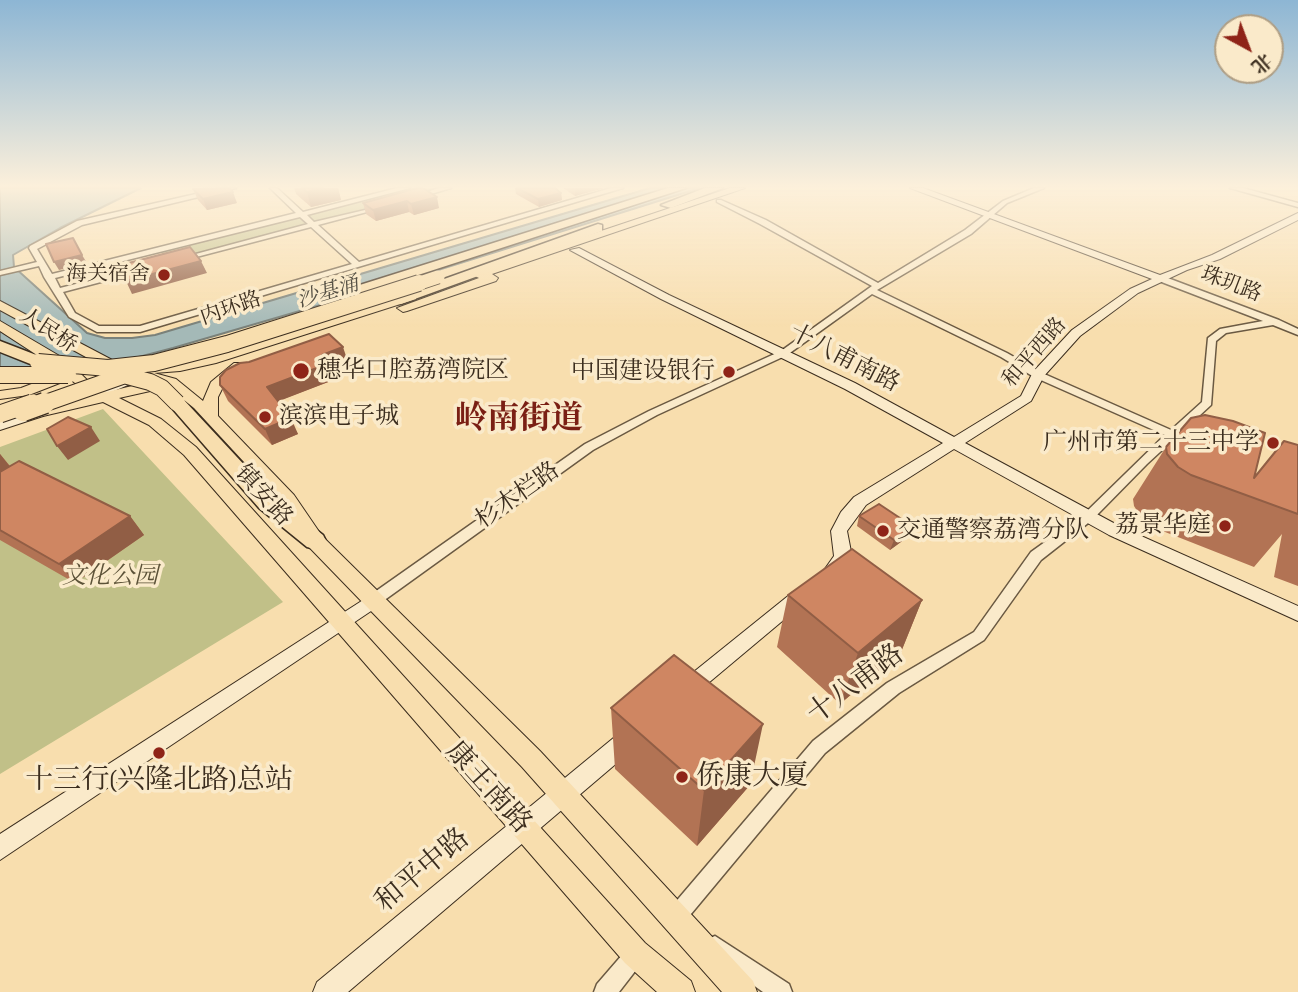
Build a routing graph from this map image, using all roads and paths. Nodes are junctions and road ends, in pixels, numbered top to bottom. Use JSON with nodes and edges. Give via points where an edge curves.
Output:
{"nodes":[{"id":1,"x":59,"y":234,"type":"edge"},
{"id":2,"x":223,"y":234,"type":"edge"},
{"id":3,"x":276,"y":234,"type":"edge"},
{"id":4,"x":322,"y":234,"type":"edge"},
{"id":5,"x":466,"y":234,"type":"edge"},
{"id":6,"x":535,"y":234,"type":"edge"},
{"id":7,"x":574,"y":234,"type":"edge"},
{"id":8,"x":582,"y":234,"type":"edge"},
{"id":9,"x":600,"y":234,"type":"edge"},
{"id":10,"x":616,"y":234,"type":"edge"},
{"id":11,"x":785,"y":234,"type":"edge"},
{"id":12,"x":964,"y":234,"type":"edge"},
{"id":13,"x":1042,"y":234,"type":"edge"},
{"id":14,"x":1261,"y":234,"type":"edge"},
{"id":15,"x":575,"y":250,"type":"junction"},
{"id":16,"x":171,"y":261,"type":"edge"},
{"id":17,"x":38,"y":264,"type":"junction"},
{"id":18,"x":358,"y":266,"type":"junction"},
{"id":19,"x":145,"y":268,"type":"edge"},
{"id":20,"x":0,"y":273,"type":"edge"},
{"id":21,"x":48,"y":277,"type":"junction"},
{"id":22,"x":1162,"y":279,"type":"junction"},
{"id":23,"x":875,"y":288,"type":"junction"},
{"id":24,"x":57,"y":291,"type":"junction"},
{"id":25,"x":333,"y":298,"type":"junction"},
{"id":26,"x":396,"y":301,"type":"junction"},
{"id":27,"x":0,"y":305,"type":"edge"},
{"id":28,"x":0,"y":319,"type":"edge"},
{"id":29,"x":1276,"y":323,"type":"junction"},
{"id":30,"x":0,"y":325,"type":"edge"},
{"id":31,"x":1298,"y":332,"type":"edge"},
{"id":32,"x":285,"y":342,"type":"junction"},
{"id":33,"x":0,"y":346,"type":"edge"},
{"id":34,"x":784,"y":353,"type":"junction"},
{"id":35,"x":251,"y":359,"type":"junction"},
{"id":36,"x":38,"y":362,"type":"junction"},
{"id":37,"x":101,"y":362,"type":"junction"},
{"id":38,"x":72,"y":373,"type":"junction"},
{"id":39,"x":0,"y":375,"type":"edge"},
{"id":40,"x":1038,"y":375,"type":"junction"},
{"id":41,"x":171,"y":382,"type":"junction"},
{"id":42,"x":106,"y":394,"type":"junction"},
{"id":43,"x":0,"y":395,"type":"edge"},
{"id":44,"x":177,"y":403,"type":"junction"},
{"id":45,"x":43,"y":411,"type":"junction"},
{"id":46,"x":138,"y":412,"type":"junction"},
{"id":47,"x":0,"y":414,"type":"edge"},
{"id":48,"x":210,"y":416,"type":"junction"},
{"id":49,"x":0,"y":419,"type":"edge"},
{"id":50,"x":0,"y":426,"type":"edge"},
{"id":51,"x":1171,"y":434,"type":"junction"},
{"id":52,"x":952,"y":442,"type":"junction"},
{"id":53,"x":1162,"y":446,"type":"junction"},
{"id":54,"x":1174,"y":450,"type":"edge"},
{"id":55,"x":1088,"y":517,"type":"junction"},
{"id":56,"x":315,"y":541,"type":"junction"},
{"id":57,"x":374,"y":600,"type":"junction"},
{"id":58,"x":1298,"y":614,"type":"edge"},
{"id":59,"x":342,"y":622,"type":"junction"},
{"id":60,"x":678,"y":697,"type":"edge"},
{"id":61,"x":647,"y":723,"type":"edge"},
{"id":62,"x":564,"y":794,"type":"junction"},
{"id":63,"x":523,"y":828,"type":"junction"},
{"id":64,"x":0,"y":848,"type":"edge"},
{"id":65,"x":673,"y":919,"type":"junction"},
{"id":66,"x":635,"y":953,"type":"junction"},
{"id":67,"x":327,"y":992,"type":"edge"},
{"id":68,"x":605,"y":992,"type":"edge"},
{"id":69,"x":662,"y":992,"type":"edge"},
{"id":70,"x":680,"y":992,"type":"edge"},
{"id":71,"x":742,"y":992,"type":"edge"},
{"id":72,"x":781,"y":992,"type":"edge"}],
"edges":[{"from":1,"to":17,"type":"street","via":[[33,248]]},
{"from":2,"to":21,"type":"street"},
{"from":3,"to":16,"type":"street"},
{"from":4,"to":18,"type":"street"},
{"from":5,"to":18,"type":"street"},
{"from":6,"to":25,"type":"highway","name":"内环路"},
{"from":7,"to":36,"type":"highway","name":"内环路","bridge":true,"via":[[239,341],[146,365],[108,368]]},
{"from":8,"to":26,"type":"highway"},
{"from":9,"to":26,"type":"main road"},
{"from":10,"to":15,"type":"main road"},
{"from":11,"to":23,"type":"street"},
{"from":12,"to":23,"type":"street"},
{"from":13,"to":22,"type":"street","name":"珠玑路"},
{"from":14,"to":22,"type":"street","name":"和平西路"},
{"from":15,"to":32,"type":"main road"},
{"from":15,"to":34,"type":"street","name":"十八甫南路"},
{"from":17,"to":20,"type":"street"},
{"from":17,"to":21,"type":"street"},
{"from":18,"to":24,"type":"street","via":[[141,330],[97,329],[72,315]]},
{"from":19,"to":24,"type":"street"},
{"from":21,"to":24,"type":"street"},
{"from":22,"to":29,"type":"street","name":"珠玑路"},
{"from":22,"to":40,"type":"street","name":"和平西路","via":[[1134,291],[1076,332]]},
{"from":23,"to":34,"type":"street"},
{"from":23,"to":40,"type":"street"},
{"from":25,"to":39,"type":"highway","name":"内环路","bridge":true,"via":[[127,366],[63,376]]},
{"from":25,"to":49,"type":"highway","bridge":true},
{"from":26,"to":32,"type":"main road"},
{"from":27,"to":37,"type":"main road"},
{"from":28,"to":37,"type":"main road","name":"人民桥","via":[[73,359]]},
{"from":29,"to":31,"type":"street","name":"珠玑路"},
{"from":29,"to":51,"type":"street","name":"十八甫路","via":[[1223,331],[1211,340],[1207,403]]},
{"from":30,"to":38,"type":"main road","name":"人民桥","bridge":true},
{"from":32,"to":35,"type":"main road"},
{"from":32,"to":37,"type":"main road","via":[[180,367],[147,369]]},
{"from":33,"to":36,"type":"highway","name":"内环路"},
{"from":34,"to":52,"type":"street","name":"十八甫南路"},
{"from":34,"to":57,"type":"street","name":"杉木栏路","via":[[653,412],[589,447]]},
{"from":35,"to":41,"type":"main road"},
{"from":35,"to":48,"type":"main road","via":[[216,385]]},
{"from":36,"to":44,"type":"highway","bridge":true,"via":[[142,379],[162,388]]},
{"from":37,"to":41,"type":"main road"},
{"from":37,"to":42,"type":"street","via":[[124,380]]},
{"from":38,"to":42,"type":"main road","name":"人民桥","via":[[79,383]]},
{"from":38,"to":43,"type":"main road","via":[[24,392]]},
{"from":40,"to":51,"type":"street"},
{"from":40,"to":52,"type":"street","name":"和平西路","via":[[1026,398]]},
{"from":41,"to":42,"type":"main road"},
{"from":41,"to":48,"type":"main road","name":"镇安路"},
{"from":42,"to":45,"type":"main road"},
{"from":42,"to":46,"type":"main road","name":"镇安路"},
{"from":44,"to":47,"type":"main road","bridge":true,"via":[[144,387],[114,384],[66,392]]},
{"from":44,"to":56,"type":"highway","via":[[274,510]]},
{"from":45,"to":46,"type":"main road","via":[[105,406]]},
{"from":45,"to":50,"type":"street"},
{"from":46,"to":59,"type":"main road","name":"镇安路","via":[[190,451]]},
{"from":48,"to":56,"type":"main road","name":"镇安路","via":[[288,499]]},
{"from":51,"to":53,"type":"street","name":"十八甫路"},
{"from":52,"to":55,"type":"street","name":"十八甫南路"},
{"from":52,"to":60,"type":"street","via":[[860,502],[839,531],[843,557],[836,569]]},
{"from":53,"to":54,"type":"street"},
{"from":53,"to":55,"type":"street","name":"十八甫路"},
{"from":55,"to":58,"type":"street","name":"十八甫南路"},
{"from":55,"to":65,"type":"street","name":"十八甫路","via":[[1027,566],[979,636],[893,688],[819,747]]},
{"from":56,"to":57,"type":"main road","name":"镇安路"},
{"from":57,"to":59,"type":"street"},
{"from":57,"to":62,"type":"main road","name":"康王南路"},
{"from":59,"to":63,"type":"main road","name":"康王南路"},
{"from":59,"to":64,"type":"street"},
{"from":61,"to":62,"type":"street","name":"和平中路"},
{"from":62,"to":63,"type":"street","name":"和平中路"},
{"from":62,"to":65,"type":"main road","name":"康王南路"},
{"from":63,"to":66,"type":"main road","name":"康王南路"},
{"from":63,"to":67,"type":"street","name":"和平中路"},
{"from":65,"to":71,"type":"main road","name":"康王南路"},
{"from":65,"to":72,"type":"street","name":"康王南路"},
{"from":66,"to":68,"type":"street"},
{"from":66,"to":69,"type":"street","name":"康王南路"},
{"from":66,"to":70,"type":"main road","name":"康王南路"}]}
